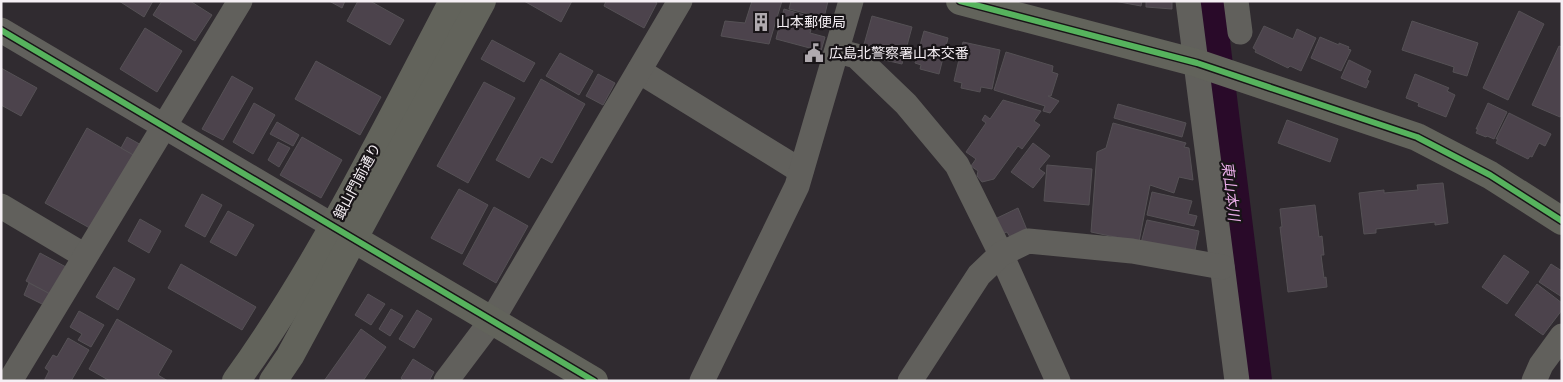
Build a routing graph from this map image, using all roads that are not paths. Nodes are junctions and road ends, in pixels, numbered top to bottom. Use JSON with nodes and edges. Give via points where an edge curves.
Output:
{"nodes":[{"id":1,"x":240,"y":1,"type":"edge"},
{"id":2,"x":453,"y":1,"type":"edge"},
{"id":3,"x":482,"y":1,"type":"edge"},
{"id":4,"x":680,"y":1,"type":"edge"},
{"id":5,"x":851,"y":1,"type":"edge"},
{"id":6,"x":960,"y":1,"type":"edge"},
{"id":7,"x":1236,"y":1,"type":"edge"},
{"id":8,"x":1192,"y":3,"type":"edge"},
{"id":9,"x":1,"y":30,"type":"edge"},
{"id":10,"x":1240,"y":32,"type":"dead end"},
{"id":11,"x":836,"y":51,"type":"junction"},
{"id":12,"x":1200,"y":64,"type":"junction"},
{"id":13,"x":639,"y":71,"type":"junction"},
{"id":14,"x":164,"y":126,"type":"junction"},
{"id":15,"x":801,"y":172,"type":"junction"},
{"id":16,"x":1,"y":206,"type":"edge"},
{"id":17,"x":1562,"y":221,"type":"edge"},
{"id":18,"x":343,"y":233,"type":"junction"},
{"id":19,"x":1002,"y":254,"type":"junction"},
{"id":20,"x":85,"y":256,"type":"junction"},
{"id":21,"x":1222,"y":268,"type":"junction"},
{"id":22,"x":492,"y":320,"type":"junction"},
{"id":23,"x":1562,"y":336,"type":"edge"},
{"id":24,"x":1,"y":377,"type":"edge"},
{"id":25,"x":8,"y":381,"type":"edge"},
{"id":26,"x":236,"y":381,"type":"edge"},
{"id":27,"x":273,"y":381,"type":"edge"},
{"id":28,"x":446,"y":381,"type":"edge"},
{"id":29,"x":594,"y":381,"type":"edge"},
{"id":30,"x":702,"y":381,"type":"edge"},
{"id":31,"x":910,"y":381,"type":"edge"},
{"id":32,"x":1058,"y":381,"type":"edge"},
{"id":33,"x":1237,"y":381,"type":"edge"},
{"id":34,"x":1534,"y":381,"type":"edge"}],
"edges":[{"from":1,"to":14,"type":"street"},
{"from":2,"to":18,"type":"street","name":"銀山門前通り"},
{"from":3,"to":18,"type":"street","name":"銀山門前通り"},
{"from":4,"to":13,"type":"street"},
{"from":5,"to":11,"type":"street"},
{"from":6,"to":12,"type":"street"},
{"from":7,"to":10,"type":"street"},
{"from":8,"to":12,"type":"street"},
{"from":9,"to":14,"type":"street"},
{"from":11,"to":15,"type":"street"},
{"from":11,"to":19,"type":"street","via":[[856,56],[906,104],[957,165]]},
{"from":12,"to":17,"type":"street","via":[[1417,137],[1490,175]]},
{"from":12,"to":21,"type":"street"},
{"from":13,"to":15,"type":"street"},
{"from":13,"to":22,"type":"street"},
{"from":14,"to":18,"type":"street"},
{"from":14,"to":20,"type":"street"},
{"from":15,"to":30,"type":"street"},
{"from":16,"to":20,"type":"street"},
{"from":18,"to":22,"type":"street"},
{"from":18,"to":26,"type":"street","name":"銀山門前通り"},
{"from":18,"to":27,"type":"street","name":"銀山門前通り","via":[[290,356]]},
{"from":19,"to":21,"type":"street","via":[[1028,241],[1132,251]]},
{"from":19,"to":31,"type":"street","via":[[979,275]]},
{"from":19,"to":32,"type":"street"},
{"from":20,"to":25,"type":"street"},
{"from":21,"to":33,"type":"street"},
{"from":22,"to":28,"type":"street"},
{"from":22,"to":29,"type":"street"},
{"from":23,"to":34,"type":"street","via":[[1541,365]]},
{"from":24,"to":25,"type":"street"}]}
